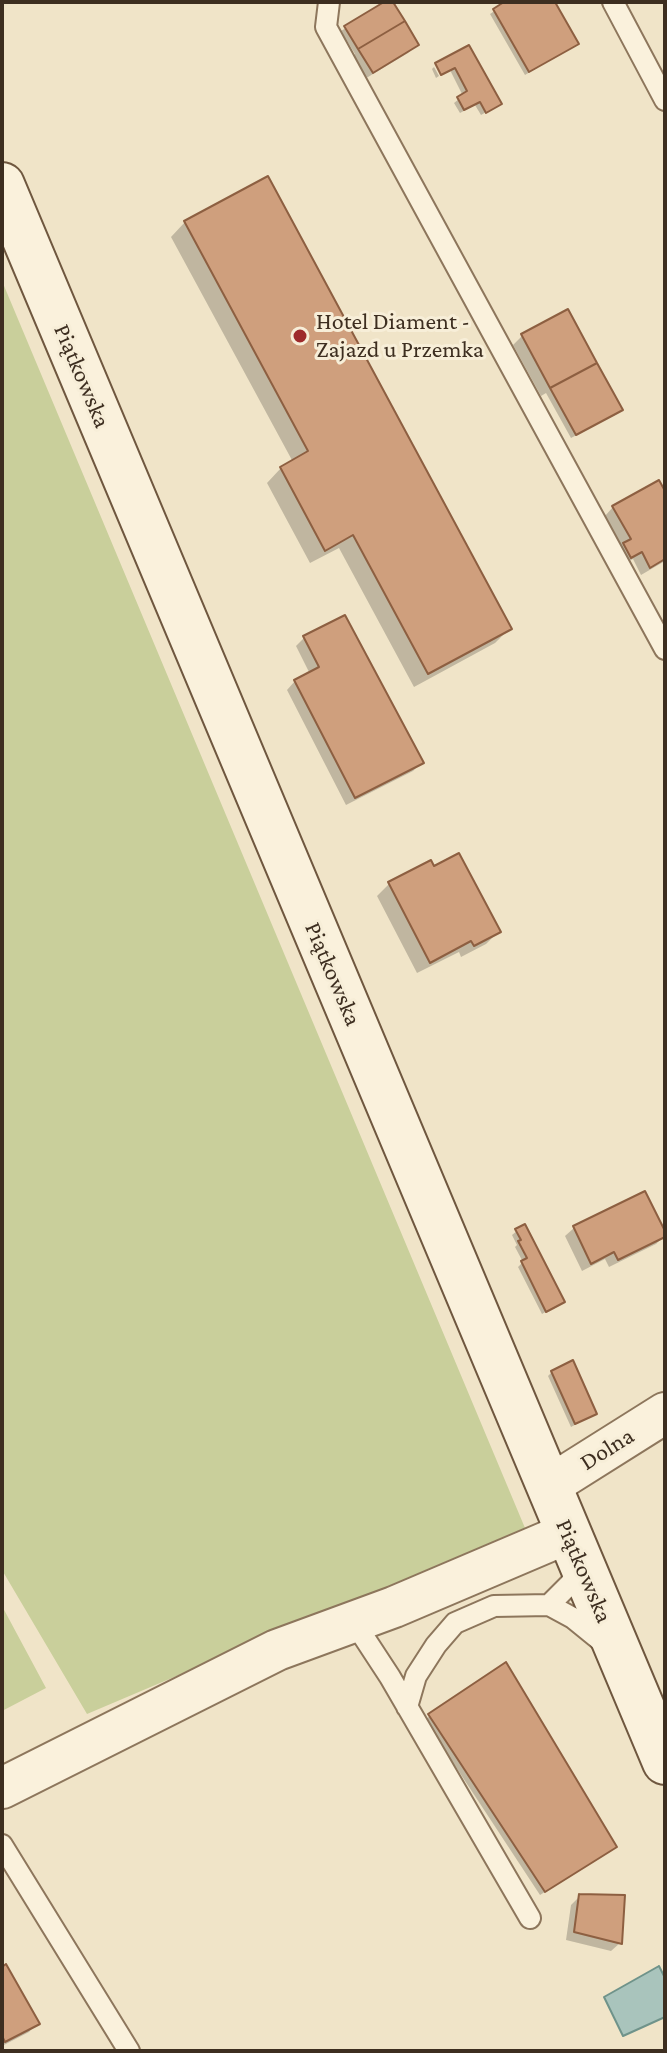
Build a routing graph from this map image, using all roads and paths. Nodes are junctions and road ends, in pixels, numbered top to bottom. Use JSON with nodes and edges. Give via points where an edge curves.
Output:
{"nodes":[{"id":1,"x":329,"y":2,"type":"edge"},
{"id":2,"x":613,"y":2,"type":"edge"},
{"id":3,"x":665,"y":100,"type":"edge"},
{"id":4,"x":2,"y":185,"type":"edge"},
{"id":5,"x":665,"y":649,"type":"edge"},
{"id":6,"x":665,"y":1413,"type":"edge"},
{"id":7,"x":549,"y":1486,"type":"junction"},
{"id":8,"x":575,"y":1549,"type":"junction"},
{"id":9,"x":549,"y":1605,"type":"junction"},
{"id":10,"x":354,"y":1622,"type":"junction"},
{"id":11,"x":620,"y":1656,"type":"junction"},
{"id":12,"x":407,"y":1707,"type":"junction"},
{"id":13,"x":665,"y":1762,"type":"edge"},
{"id":14,"x":5,"y":1781,"type":"edge"},
{"id":15,"x":2,"y":1845,"type":"edge"},
{"id":16,"x":530,"y":1918,"type":"dead end"},
{"id":17,"x":129,"y":2051,"type":"edge"}],
"edges":[{"from":1,"to":5,"type":"lane","via":[[326,27]]},
{"from":2,"to":3,"type":"lane"},
{"from":4,"to":7,"type":"main road","name":"Piątkowska"},
{"from":6,"to":7,"type":"street","name":"Dolna"},
{"from":7,"to":8,"type":"main road","name":"Piątkowska"},
{"from":8,"to":9,"type":"lane","via":[[570,1584]]},
{"from":8,"to":10,"type":"street"},
{"from":8,"to":11,"type":"main road","name":"Piątkowska"},
{"from":9,"to":11,"type":"lane"},
{"from":9,"to":12,"type":"lane","via":[[494,1606],[455,1623],[416,1676]]},
{"from":10,"to":12,"type":"lane"},
{"from":10,"to":14,"type":"street","via":[[277,1650]]},
{"from":11,"to":13,"type":"main road","name":"Piątkowska"},
{"from":12,"to":16,"type":"lane"},
{"from":15,"to":17,"type":"lane"}]}
